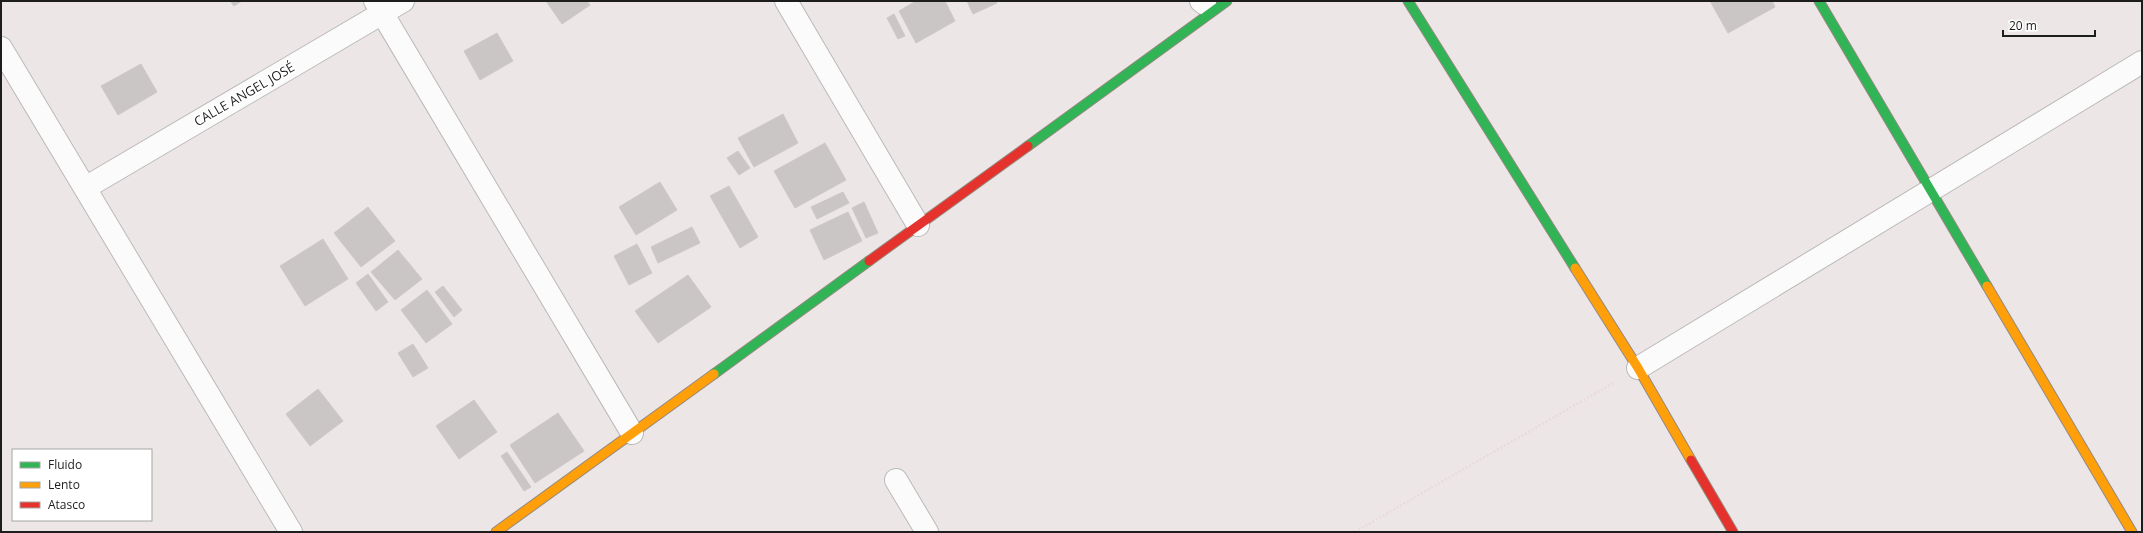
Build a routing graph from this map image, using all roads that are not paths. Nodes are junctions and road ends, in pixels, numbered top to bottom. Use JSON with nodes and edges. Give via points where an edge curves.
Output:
{"nodes":[{"id":1,"x":403,"y":1,"type":"edge"},
{"id":2,"x":786,"y":1,"type":"edge"},
{"id":3,"x":1408,"y":1,"type":"edge"},
{"id":4,"x":1819,"y":1,"type":"edge"},
{"id":5,"x":1210,"y":4,"type":"edge"},
{"id":6,"x":379,"y":7,"type":"edge"},
{"id":7,"x":1,"y":48,"type":"edge"},
{"id":8,"x":2142,"y":62,"type":"edge"},
{"id":9,"x":85,"y":188,"type":"junction"},
{"id":10,"x":1931,"y":191,"type":"junction"},
{"id":11,"x":918,"y":225,"type":"junction"},
{"id":12,"x":1638,"y":368,"type":"junction"},
{"id":13,"x":632,"y":433,"type":"junction"},
{"id":14,"x":896,"y":480,"type":"dead end"},
{"id":15,"x":503,"y":530,"type":"edge"},
{"id":16,"x":291,"y":532,"type":"edge"},
{"id":17,"x":926,"y":532,"type":"edge"},
{"id":18,"x":1733,"y":532,"type":"edge"},
{"id":19,"x":2132,"y":532,"type":"edge"}],
"edges":[{"from":1,"to":6,"type":"street","name":"CALLE ANGEL JOSÉ"},
{"from":2,"to":11,"type":"street"},
{"from":3,"to":12,"type":"street"},
{"from":4,"to":10,"type":"street"},
{"from":5,"to":11,"type":"street"},
{"from":6,"to":9,"type":"street","name":"CALLE ANGEL JOSÉ"},
{"from":6,"to":13,"type":"street"},
{"from":7,"to":9,"type":"street"},
{"from":8,"to":10,"type":"street"},
{"from":9,"to":16,"type":"street"},
{"from":10,"to":12,"type":"street"},
{"from":10,"to":19,"type":"street"},
{"from":11,"to":13,"type":"street"},
{"from":12,"to":18,"type":"street"},
{"from":13,"to":15,"type":"street"},
{"from":14,"to":17,"type":"street"}]}
